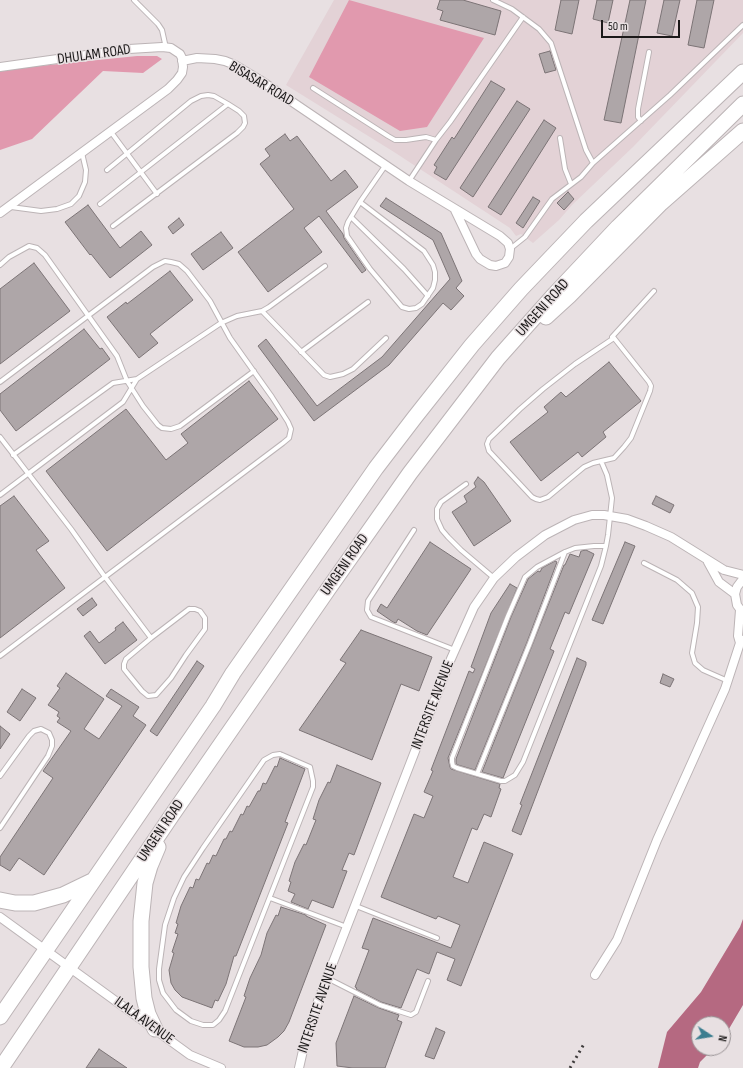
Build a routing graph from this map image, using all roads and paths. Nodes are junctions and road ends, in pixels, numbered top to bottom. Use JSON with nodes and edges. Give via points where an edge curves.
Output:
{"nodes":[{"id":1,"x":134,"y":0,"type":"edge"},
{"id":2,"x":493,"y":0,"type":"edge"},
{"id":3,"x":523,"y":17,"type":"junction"},
{"id":4,"x":743,"y":25,"type":"edge"},
{"id":5,"x":166,"y":48,"type":"junction"},
{"id":6,"x":649,"y":52,"type":"dead end"},
{"id":7,"x":182,"y":61,"type":"junction"},
{"id":8,"x":743,"y":64,"type":"edge"},
{"id":9,"x":0,"y":67,"type":"edge"},
{"id":10,"x":743,"y":72,"type":"edge"},
{"id":11,"x":732,"y":83,"type":"junction"},
{"id":12,"x":314,"y":88,"type":"dead end"},
{"id":13,"x":228,"y":104,"type":"junction"},
{"id":14,"x":743,"y":104,"type":"edge"},
{"id":15,"x":641,"y":121,"type":"junction"},
{"id":16,"x":743,"y":131,"type":"edge"},
{"id":17,"x":110,"y":132,"type":"junction"},
{"id":18,"x":560,"y":138,"type":"dead end"},
{"id":19,"x":436,"y":140,"type":"junction"},
{"id":20,"x":82,"y":153,"type":"junction"},
{"id":21,"x":128,"y":154,"type":"junction"},
{"id":22,"x":593,"y":163,"type":"junction"},
{"id":23,"x":385,"y":166,"type":"junction"},
{"id":24,"x":107,"y":170,"type":"dead end"},
{"id":25,"x":140,"y":172,"type":"junction"},
{"id":26,"x":409,"y":181,"type":"junction"},
{"id":27,"x":571,"y":184,"type":"junction"},
{"id":28,"x":157,"y":194,"type":"junction"},
{"id":29,"x":360,"y":202,"type":"junction"},
{"id":30,"x":100,"y":204,"type":"dead end"},
{"id":31,"x":9,"y":207,"type":"junction"},
{"id":32,"x":455,"y":210,"type":"junction"},
{"id":33,"x":0,"y":213,"type":"edge"},
{"id":34,"x":352,"y":217,"type":"junction"},
{"id":35,"x":113,"y":226,"type":"dead end"},
{"id":36,"x":510,"y":249,"type":"junction"},
{"id":37,"x":0,"y":265,"type":"edge"},
{"id":38,"x":325,"y":266,"type":"dead end"},
{"id":39,"x":654,"y":291,"type":"dead end"},
{"id":40,"x":428,"y":296,"type":"junction"},
{"id":41,"x":368,"y":302,"type":"dead end"},
{"id":42,"x":262,"y":311,"type":"junction"},
{"id":43,"x":89,"y":315,"type":"junction"},
{"id":44,"x":221,"y":323,"type":"junction"},
{"id":45,"x":386,"y":338,"type":"dead end"},
{"id":46,"x":614,"y":338,"type":"junction"},
{"id":47,"x":302,"y":352,"type":"junction"},
{"id":48,"x":254,"y":371,"type":"junction"},
{"id":49,"x":485,"y":376,"type":"junction"},
{"id":50,"x":137,"y":379,"type":"junction"},
{"id":51,"x":127,"y":381,"type":"junction"},
{"id":52,"x":0,"y":382,"type":"edge"},
{"id":53,"x":131,"y":387,"type":"junction"},
{"id":54,"x":0,"y":437,"type":"edge"},
{"id":55,"x":13,"y":455,"type":"junction"},
{"id":56,"x":601,"y":461,"type":"junction"},
{"id":57,"x":28,"y":473,"type":"junction"},
{"id":58,"x":466,"y":484,"type":"dead end"},
{"id":59,"x":0,"y":495,"type":"edge"},
{"id":60,"x":611,"y":516,"type":"junction"},
{"id":61,"x":414,"y":530,"type":"dead end"},
{"id":62,"x":606,"y":546,"type":"junction"},
{"id":63,"x":565,"y":552,"type":"junction"},
{"id":64,"x":708,"y":562,"type":"junction"},
{"id":65,"x":644,"y":563,"type":"dead end"},
{"id":66,"x":743,"y":575,"type":"edge"},
{"id":67,"x":105,"y":577,"type":"junction"},
{"id":68,"x":494,"y":578,"type":"junction"},
{"id":69,"x":743,"y":579,"type":"edge"},
{"id":70,"x":735,"y":594,"type":"junction"},
{"id":71,"x":742,"y":611,"type":"edge"},
{"id":72,"x":151,"y":638,"type":"junction"},
{"id":73,"x":741,"y":642,"type":"edge"},
{"id":74,"x":455,"y":650,"type":"junction"},
{"id":75,"x":0,"y":656,"type":"edge"},
{"id":76,"x":728,"y":681,"type":"junction"},
{"id":77,"x":476,"y":774,"type":"junction"},
{"id":78,"x":0,"y":776,"type":"edge"},
{"id":79,"x":172,"y":815,"type":"junction"},
{"id":80,"x":0,"y":828,"type":"edge"},
{"id":81,"x":93,"y":881,"type":"junction"},
{"id":82,"x":270,"y":898,"type":"junction"},
{"id":83,"x":0,"y":900,"type":"edge"},
{"id":84,"x":356,"y":906,"type":"junction"},
{"id":85,"x":0,"y":917,"type":"edge"},
{"id":86,"x":347,"y":926,"type":"junction"},
{"id":87,"x":438,"y":938,"type":"dead end"},
{"id":88,"x":46,"y":949,"type":"junction"},
{"id":89,"x":70,"y":967,"type":"junction"},
{"id":90,"x":595,"y":975,"type":"dead end"},
{"id":91,"x":327,"y":978,"type":"junction"},
{"id":92,"x":428,"y":981,"type":"dead end"},
{"id":93,"x":0,"y":1017,"type":"edge"},
{"id":94,"x":155,"y":1029,"type":"junction"},
{"id":95,"x":1,"y":1068,"type":"edge"},
{"id":96,"x":221,"y":1068,"type":"edge"},
{"id":97,"x":299,"y":1068,"type":"edge"}],
"edges":[{"from":1,"to":5,"type":"lane","via":[[158,24]]},
{"from":2,"to":3,"type":"lane"},
{"from":3,"to":19,"type":"lane"},
{"from":3,"to":22,"type":"lane","via":[[539,29],[551,43],[586,150]]},
{"from":4,"to":15,"type":"lane"},
{"from":5,"to":7,"type":"street","via":[[176,51]]},
{"from":5,"to":9,"type":"street","name":"DHULAM ROAD","via":[[128,50]]},
{"from":6,"to":15,"type":"lane","via":[[638,109]]},
{"from":7,"to":17,"type":"street","via":[[182,73],[178,80]]},
{"from":7,"to":23,"type":"street","name":"BISASAR ROAD","via":[[197,58],[214,59],[235,65]]},
{"from":8,"to":11,"type":"highway"},
{"from":10,"to":11,"type":"highway","name":"UMGENI ROAD"},
{"from":11,"to":81,"type":"highway","name":"UMGENI ROAD","via":[[586,221],[472,345],[376,468],[237,667]]},
{"from":12,"to":19,"type":"lane","via":[[395,140],[426,137]]},
{"from":13,"to":21,"type":"lane","via":[[214,96],[201,96],[191,101]]},
{"from":13,"to":25,"type":"lane"},
{"from":13,"to":28,"type":"lane","via":[[244,116],[243,127]]},
{"from":14,"to":49,"type":"highway","name":"UMGENI ROAD","via":[[618,227],[498,358]]},
{"from":15,"to":22,"type":"lane"},
{"from":16,"to":49,"type":"highway","via":[[662,202]]},
{"from":17,"to":20,"type":"street"},
{"from":17,"to":21,"type":"lane"},
{"from":18,"to":27,"type":"lane","via":[[566,175]]},
{"from":19,"to":26,"type":"lane"},
{"from":20,"to":31,"type":"street"},
{"from":20,"to":31,"type":"lane","via":[[86,170],[84,182],[79,196],[71,204],[41,211]]},
{"from":21,"to":24,"type":"lane"},
{"from":21,"to":25,"type":"lane"},
{"from":22,"to":27,"type":"lane"},
{"from":23,"to":26,"type":"street","name":"BISASAR ROAD"},
{"from":23,"to":29,"type":"lane"},
{"from":25,"to":28,"type":"lane"},
{"from":25,"to":30,"type":"lane"},
{"from":26,"to":32,"type":"street","name":"BISASAR ROAD"},
{"from":27,"to":36,"type":"lane","via":[[552,199],[525,237]]},
{"from":28,"to":35,"type":"lane"},
{"from":29,"to":34,"type":"lane"},
{"from":29,"to":40,"type":"lane","via":[[424,251],[430,259],[435,280]]},
{"from":31,"to":33,"type":"street"},
{"from":32,"to":36,"type":"street","name":"BISASAR ROAD","via":[[500,236],[508,243]]},
{"from":32,"to":36,"type":"street","via":[[476,254],[484,262],[501,265],[508,260]]},
{"from":34,"to":40,"type":"lane"},
{"from":34,"to":40,"type":"lane","via":[[346,228],[347,236],[370,269],[402,306],[416,308]]},
{"from":37,"to":43,"type":"lane","via":[[28,246],[37,248],[45,255]]},
{"from":38,"to":42,"type":"lane"},
{"from":39,"to":46,"type":"lane","via":[[612,337]]},
{"from":41,"to":47,"type":"lane"},
{"from":42,"to":44,"type":"lane","via":[[237,316]]},
{"from":42,"to":47,"type":"lane"},
{"from":43,"to":44,"type":"lane","via":[[153,267],[165,261],[179,264],[187,271],[214,307]]},
{"from":43,"to":51,"type":"lane","via":[[118,356]]},
{"from":43,"to":52,"type":"lane"},
{"from":44,"to":48,"type":"lane"},
{"from":44,"to":50,"type":"lane"},
{"from":45,"to":47,"type":"lane","via":[[352,369],[334,377],[324,375]]},
{"from":46,"to":56,"type":"lane","via":[[649,382],[650,391],[628,442],[614,458]]},
{"from":46,"to":56,"type":"lane","via":[[575,364],[520,409],[487,444],[499,462],[532,496],[540,500],[548,497],[584,467]]},
{"from":48,"to":53,"type":"lane","via":[[180,426],[171,429],[158,425]]},
{"from":48,"to":67,"type":"lane","via":[[288,422],[291,429],[289,438]]},
{"from":49,"to":79,"type":"highway","name":"UMGENI ROAD","via":[[410,473]]},
{"from":50,"to":51,"type":"lane"},
{"from":50,"to":53,"type":"lane"},
{"from":51,"to":53,"type":"lane"},
{"from":51,"to":55,"type":"lane","via":[[113,383]]},
{"from":53,"to":57,"type":"lane","via":[[123,402]]},
{"from":54,"to":55,"type":"lane"},
{"from":55,"to":57,"type":"lane"},
{"from":56,"to":60,"type":"lane","via":[[611,489]]},
{"from":57,"to":59,"type":"lane"},
{"from":57,"to":67,"type":"lane"},
{"from":58,"to":68,"type":"lane","via":[[441,502],[437,509],[437,519],[448,537]]},
{"from":60,"to":62,"type":"lane"},
{"from":60,"to":64,"type":"street","name":"INTERSITE AVENUE","via":[[627,519],[671,537]]},
{"from":60,"to":68,"type":"street","name":"INTERSITE AVENUE","via":[[592,515],[574,520],[545,535]]},
{"from":61,"to":74,"type":"lane","via":[[368,601],[367,610],[371,617]]},
{"from":62,"to":63,"type":"lane","via":[[575,548]]},
{"from":62,"to":77,"type":"lane","via":[[594,588],[518,772],[511,778],[501,781]]},
{"from":63,"to":77,"type":"lane"},
{"from":63,"to":77,"type":"lane","via":[[545,562],[525,577],[508,616],[452,758],[453,766]]},
{"from":64,"to":66,"type":"street","name":"INTERSITE AVENUE"},
{"from":64,"to":70,"type":"street","name":"INTERSITE AVENUE","via":[[719,582]]},
{"from":65,"to":76,"type":"lane","via":[[677,580],[692,593],[698,607],[692,653],[695,663],[703,670]]},
{"from":67,"to":72,"type":"lane"},
{"from":67,"to":75,"type":"lane"},
{"from":68,"to":74,"type":"street","name":"INTERSITE AVENUE","via":[[474,607]]},
{"from":69,"to":70,"type":"street"},
{"from":70,"to":71,"type":"street"},
{"from":71,"to":73,"type":"street","via":[[738,636]]},
{"from":72,"to":72,"type":"lane","via":[[189,609],[200,611],[205,618],[205,629],[201,635],[171,678],[152,697],[142,692],[124,669],[126,659]]},
{"from":73,"to":76,"type":"street"},
{"from":74,"to":84,"type":"street","name":"INTERSITE AVENUE"},
{"from":76,"to":90,"type":"street","via":[[657,840],[617,940]]},
{"from":78,"to":80,"type":"lane","via":[[34,731],[41,729],[49,733],[52,746],[48,756]]},
{"from":79,"to":89,"type":"highway","name":"UMGENI ROAD"},
{"from":79,"to":94,"type":"highway","via":[[150,866],[143,902],[141,966],[144,998]]},
{"from":81,"to":83,"type":"highway","via":[[34,903]]},
{"from":81,"to":88,"type":"highway","name":"UMGENI ROAD"},
{"from":82,"to":82,"type":"lane","via":[[314,781],[310,767],[280,754],[264,760],[188,871],[174,898],[165,925],[159,980],[163,994],[176,1010],[191,1021],[204,1025],[213,1025],[219,1020],[225,1011]]},
{"from":82,"to":86,"type":"lane"},
{"from":84,"to":86,"type":"street","name":"INTERSITE AVENUE"},
{"from":84,"to":87,"type":"lane"},
{"from":85,"to":88,"type":"street","name":"ILALA AVENUE"},
{"from":86,"to":91,"type":"street","name":"INTERSITE AVENUE"},
{"from":88,"to":89,"type":"street","name":"ILALA AVENUE"},
{"from":88,"to":93,"type":"highway","name":"UMGENI ROAD"},
{"from":89,"to":94,"type":"street","name":"ILALA AVENUE"},
{"from":89,"to":95,"type":"highway","name":"UMGENI ROAD"},
{"from":91,"to":92,"type":"lane","via":[[380,1005],[411,1015],[416,1012]]},
{"from":91,"to":97,"type":"street","name":"INTERSITE AVENUE"},
{"from":94,"to":96,"type":"street","name":"ILALA AVENUE","via":[[190,1055]]}]}
